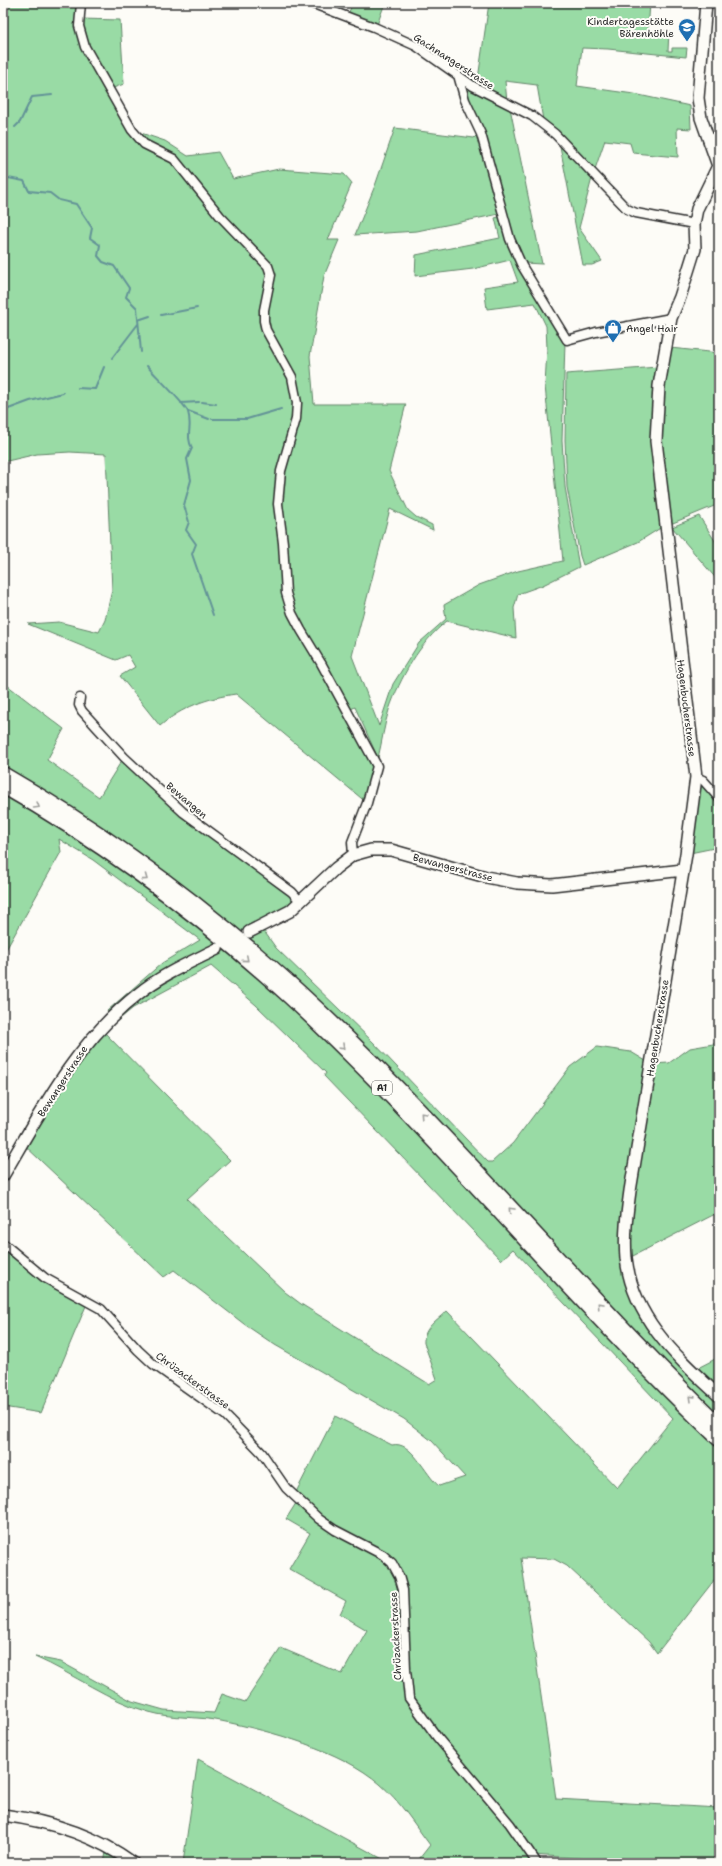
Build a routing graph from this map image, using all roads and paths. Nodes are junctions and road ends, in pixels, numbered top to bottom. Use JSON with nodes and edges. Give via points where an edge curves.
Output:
{"nodes":[{"id":1,"x":81,"y":3,"type":"edge"},
{"id":2,"x":311,"y":3,"type":"edge"},
{"id":3,"x":706,"y":3,"type":"edge"},
{"id":4,"x":458,"y":75,"type":"junction"},
{"id":5,"x":719,"y":166,"type":"edge"},
{"id":6,"x":694,"y":224,"type":"junction"},
{"id":7,"x":671,"y":318,"type":"junction"},
{"id":8,"x":80,"y":698,"type":"dead end"},
{"id":9,"x":3,"y":774,"type":"edge"},
{"id":10,"x":696,"y":777,"type":"junction"},
{"id":11,"x":3,"y":786,"type":"edge"},
{"id":12,"x":719,"y":798,"type":"edge"},
{"id":13,"x":353,"y":855,"type":"junction"},
{"id":14,"x":683,"y":870,"type":"junction"},
{"id":15,"x":301,"y":902,"type":"junction"},
{"id":16,"x":249,"y":932,"type":"dead end"},
{"id":17,"x":217,"y":949,"type":"dead end"},
{"id":18,"x":3,"y":1176,"type":"edge"},
{"id":19,"x":3,"y":1243,"type":"edge"},
{"id":20,"x":719,"y":1396,"type":"edge"},
{"id":21,"x":719,"y":1425,"type":"edge"},
{"id":22,"x":719,"y":1439,"type":"edge"},
{"id":23,"x":3,"y":1816,"type":"edge"},
{"id":24,"x":133,"y":1863,"type":"edge"},
{"id":25,"x":537,"y":1863,"type":"edge"}],
"edges":[{"from":1,"to":13,"type":"street","via":[[79,26],[85,47],[132,130],[144,144],[174,159],[206,200],[270,271],[264,321],[266,330],[292,377],[297,403],[296,419],[281,471],[278,504],[286,593],[292,613],[377,766],[352,842]]},
{"from":2,"to":4,"type":"street","name":"Gachnangerstrasse","via":[[416,46]]},
{"from":3,"to":5,"type":"street","via":[[698,98],[701,118]]},
{"from":4,"to":6,"type":"street","name":"Gachnangerstrasse","via":[[481,91],[542,122],[627,209]]},
{"from":4,"to":7,"type":"street","via":[[465,100],[480,134],[510,239],[522,266],[567,340]]},
{"from":5,"to":6,"type":"street","name":"Hagenbucherstrasse","via":[[702,198]]},
{"from":6,"to":7,"type":"street","name":"Hagenbucherstrasse","via":[[695,249]]},
{"from":7,"to":10,"type":"street","name":"Hagenbucherstrasse","via":[[659,386],[656,441]]},
{"from":8,"to":15,"type":"street","name":"Bewangen","via":[[79,705],[82,711],[130,762],[183,812],[292,892]]},
{"from":21,"to":9,"type":"highway","number":"A1","one_way":true,"via":[[612,1317],[384,1075],[297,990],[213,917],[154,871],[93,829]]},
{"from":10,"to":12,"type":"street","via":[[703,780]]},
{"from":10,"to":14,"type":"street","name":"Hagenbucherstrasse"},
{"from":11,"to":22,"type":"highway","number":"A1","one_way":true,"via":[[83,835],[151,882],[230,945],[289,997],[409,1115],[600,1320]]},
{"from":13,"to":14,"type":"street","name":"Bewangerstrasse","via":[[371,850],[391,850],[486,877],[517,883],[552,885]]},
{"from":13,"to":15,"type":"street","name":"Bewangerstrasse"},
{"from":14,"to":20,"type":"street","name":"Hagenbucherstrasse","via":[[630,1191],[626,1256],[638,1300],[648,1321],[662,1340]]},
{"from":15,"to":16,"type":"street","name":"Bewangerstrasse","via":[[273,921]]},
{"from":17,"to":18,"type":"street","name":"Bewangerstrasse","via":[[170,973],[139,993],[82,1048]]},
{"from":19,"to":25,"type":"street","name":"Chrüzackerstrasse","via":[[45,1278],[101,1309],[153,1364],[225,1415],[262,1453],[286,1488],[318,1519],[383,1555],[392,1563],[403,1590],[408,1698],[510,1824]]},
{"from":23,"to":24,"type":"street","via":[[51,1824],[77,1833],[107,1846]]}]}
